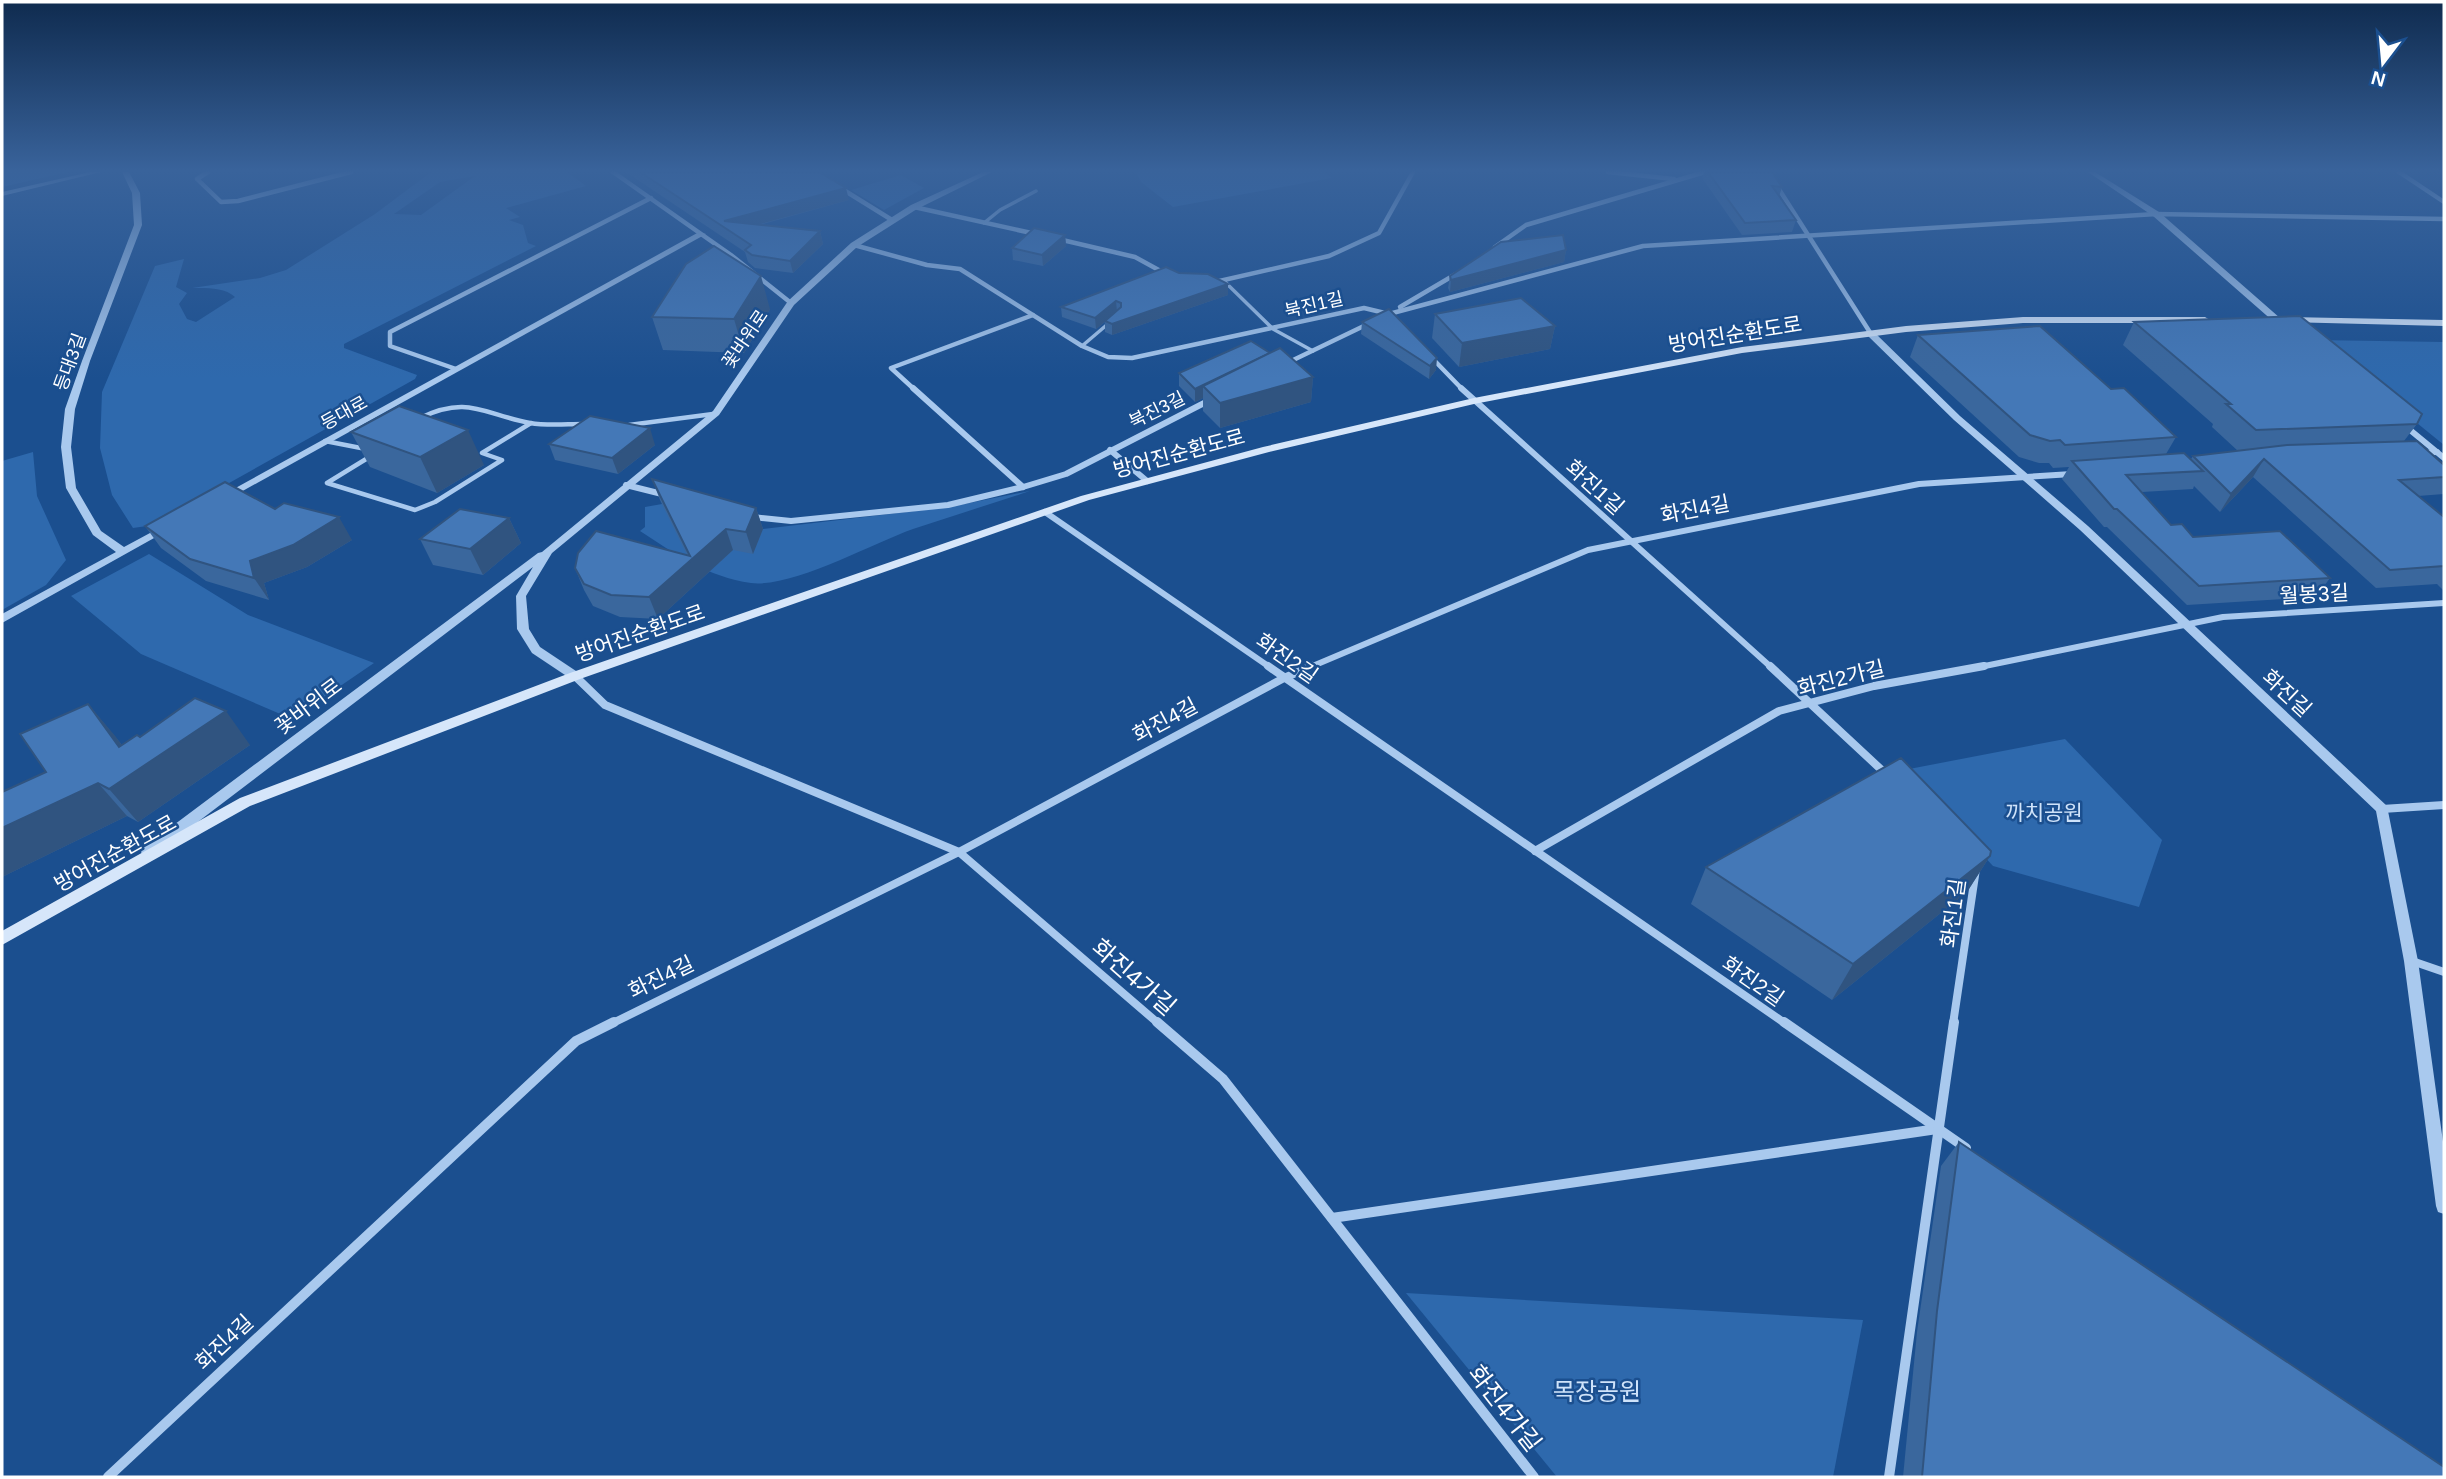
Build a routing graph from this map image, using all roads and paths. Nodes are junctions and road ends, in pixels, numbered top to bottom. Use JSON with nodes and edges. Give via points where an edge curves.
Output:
{"nodes":[{"id":1,"x":132,"y":241,"type":"edge"},
{"id":2,"x":568,"y":241,"type":"edge"},
{"id":3,"x":689,"y":241,"type":"edge"},
{"id":4,"x":711,"y":241,"type":"edge"},
{"id":5,"x":860,"y":241,"type":"edge"},
{"id":6,"x":1069,"y":241,"type":"edge"},
{"id":7,"x":1362,"y":241,"type":"edge"},
{"id":8,"x":1503,"y":241,"type":"edge"},
{"id":9,"x":1725,"y":241,"type":"edge"},
{"id":10,"x":1811,"y":241,"type":"edge"},
{"id":11,"x":2186,"y":241,"type":"edge"},
{"id":12,"x":854,"y":245,"type":"junction"},
{"id":13,"x":1485,"y":254,"type":"edge"},
{"id":14,"x":1465,"y":268,"type":"edge"},
{"id":15,"x":1168,"y":275,"type":"edge"},
{"id":16,"x":1223,"y":281,"type":"junction"},
{"id":17,"x":1209,"y":282,"type":"edge"},
{"id":18,"x":791,"y":303,"type":"junction"},
{"id":19,"x":1390,"y":313,"type":"junction"},
{"id":20,"x":1033,"y":315,"type":"junction"},
{"id":21,"x":1118,"y":316,"type":"edge"},
{"id":22,"x":2210,"y":320,"type":"edge"},
{"id":23,"x":2264,"y":320,"type":"edge"},
{"id":24,"x":2277,"y":320,"type":"junction"},
{"id":25,"x":1399,"y":323,"type":"edge"},
{"id":26,"x":2444,"y":323,"type":"edge"},
{"id":27,"x":2287,"y":328,"type":"edge"},
{"id":28,"x":1273,"y":329,"type":"junction"},
{"id":29,"x":1871,"y":334,"type":"junction"},
{"id":30,"x":1082,"y":346,"type":"junction"},
{"id":31,"x":1313,"y":351,"type":"junction"},
{"id":32,"x":1427,"y":352,"type":"edge"},
{"id":33,"x":1278,"y":368,"type":"edge"},
{"id":34,"x":456,"y":369,"type":"junction"},
{"id":35,"x":1218,"y":396,"type":"edge"},
{"id":36,"x":1474,"y":401,"type":"junction"},
{"id":37,"x":716,"y":413,"type":"junction"},
{"id":38,"x":2395,"y":417,"type":"edge"},
{"id":39,"x":418,"y":420,"type":"edge"},
{"id":40,"x":531,"y":423,"type":"junction"},
{"id":41,"x":596,"y":425,"type":"edge"},
{"id":42,"x":622,"y":425,"type":"edge"},
{"id":43,"x":325,"y":441,"type":"junction"},
{"id":44,"x":376,"y":444,"type":"edge"},
{"id":45,"x":366,"y":450,"type":"junction"},
{"id":46,"x":1110,"y":450,"type":"junction"},
{"id":47,"x":2437,"y":452,"type":"junction"},
{"id":48,"x":2410,"y":453,"type":"edge"},
{"id":49,"x":2444,"y":458,"type":"edge"},
{"id":50,"x":2076,"y":473,"type":"edge"},
{"id":51,"x":2026,"y":477,"type":"junction"},
{"id":52,"x":1147,"y":481,"type":"junction"},
{"id":53,"x":626,"y":485,"type":"junction"},
{"id":54,"x":1023,"y":487,"type":"junction"},
{"id":55,"x":677,"y":498,"type":"edge"},
{"id":56,"x":221,"y":499,"type":"edge"},
{"id":57,"x":1045,"y":512,"type":"junction"},
{"id":58,"x":741,"y":514,"type":"edge"},
{"id":59,"x":174,"y":524,"type":"edge"},
{"id":60,"x":1630,"y":542,"type":"junction"},
{"id":61,"x":548,"y":551,"type":"junction"},
{"id":62,"x":124,"y":552,"type":"junction"},
{"id":63,"x":2444,"y":603,"type":"edge"},
{"id":64,"x":2,"y":619,"type":"edge"},
{"id":65,"x":2187,"y":625,"type":"junction"},
{"id":66,"x":575,"y":676,"type":"junction"},
{"id":67,"x":1284,"y":678,"type":"junction"},
{"id":68,"x":1811,"y":703,"type":"junction"},
{"id":69,"x":1898,"y":786,"type":"edge"},
{"id":70,"x":2444,"y":805,"type":"edge"},
{"id":71,"x":2382,"y":809,"type":"junction"},
{"id":72,"x":1535,"y":851,"type":"junction"},
{"id":73,"x":959,"y":852,"type":"junction"},
{"id":74,"x":1972,"y":861,"type":"edge"},
{"id":75,"x":126,"y":869,"type":"junction"},
{"id":76,"x":2,"y":939,"type":"edge"},
{"id":77,"x":2411,"y":961,"type":"junction"},
{"id":78,"x":2444,"y":972,"type":"edge"},
{"id":79,"x":1937,"y":1129,"type":"junction"},
{"id":80,"x":1971,"y":1152,"type":"edge"},
{"id":81,"x":2444,"y":1206,"type":"edge"},
{"id":82,"x":1332,"y":1218,"type":"junction"},
{"id":83,"x":108,"y":1477,"type":"edge"},
{"id":84,"x":1534,"y":1477,"type":"edge"},
{"id":85,"x":1889,"y":1477,"type":"edge"}],
"edges":[{"from":1,"to":62,"type":"street","name":"등대3길","via":[[70,409],[66,447],[71,488],[97,533]]},
{"from":2,"to":34,"type":"street","via":[[390,332],[390,346]]},
{"from":3,"to":34,"type":"street","name":"등대로"},
{"from":4,"to":18,"type":"street"},
{"from":5,"to":12,"type":"street","name":"꽃바위로"},
{"from":6,"to":15,"type":"street","via":[[1135,257]]},
{"from":7,"to":16,"type":"street","via":[[1329,256]]},
{"from":8,"to":13,"type":"street"},
{"from":9,"to":19,"type":"street","name":"북진1길","via":[[1643,246]]},
{"from":10,"to":29,"type":"street"},
{"from":11,"to":24,"type":"street"},
{"from":12,"to":18,"type":"street","name":"꽃바위로"},
{"from":12,"to":20,"type":"street","name":"북진1길","via":[[960,269]]},
{"from":14,"to":19,"type":"street"},
{"from":16,"to":17,"type":"street"},
{"from":16,"to":28,"type":"lane"},
{"from":18,"to":37,"type":"street","name":"꽃바위로"},
{"from":19,"to":25,"type":"street"},
{"from":19,"to":28,"type":"street","name":"북진1길","via":[[1364,309]]},
{"from":19,"to":31,"type":"street"},
{"from":20,"to":30,"type":"street","name":"북진1길"},
{"from":20,"to":54,"type":"street","via":[[891,368]]},
{"from":21,"to":30,"type":"lane"},
{"from":22,"to":29,"type":"main road","name":"방어진순환도로","via":[[2023,320]]},
{"from":23,"to":24,"type":"main road"},
{"from":24,"to":26,"type":"main road"},
{"from":24,"to":27,"type":"street"},
{"from":28,"to":30,"type":"street","name":"북진1길","via":[[1132,358],[1108,357]]},
{"from":28,"to":31,"type":"lane"},
{"from":29,"to":36,"type":"main road","name":"방어진순환도로","via":[[1742,350]]},
{"from":29,"to":51,"type":"street","name":"화진길"},
{"from":31,"to":33,"type":"street"},
{"from":32,"to":36,"type":"street","name":"화진1길"},
{"from":34,"to":43,"type":"street","name":"등대로"},
{"from":35,"to":46,"type":"street","name":"북진3길"},
{"from":36,"to":52,"type":"main road","name":"방어진순환도로"},
{"from":36,"to":60,"type":"street","name":"화진1길"},
{"from":37,"to":42,"type":"lane"},
{"from":37,"to":53,"type":"street","name":"꽃바위로"},
{"from":38,"to":47,"type":"street"},
{"from":39,"to":40,"type":"lane","via":[[449,407],[474,405]]},
{"from":40,"to":41,"type":"lane"},
{"from":40,"to":45,"type":"lane","via":[[482,453],[502,460],[415,510],[327,482],[374,453]]},
{"from":43,"to":45,"type":"lane"},
{"from":43,"to":56,"type":"street","name":"등대로"},
{"from":44,"to":45,"type":"lane"},
{"from":46,"to":52,"type":"street"},
{"from":46,"to":54,"type":"street","name":"북진3길","via":[[1066,474]]},
{"from":47,"to":48,"type":"street"},
{"from":47,"to":49,"type":"street"},
{"from":50,"to":51,"type":"street","name":"화진4길"},
{"from":51,"to":60,"type":"street","name":"화진4길","via":[[1919,484]]},
{"from":51,"to":65,"type":"street","name":"화진길"},
{"from":52,"to":57,"type":"main road","name":"방어진순환도로"},
{"from":53,"to":55,"type":"street"},
{"from":53,"to":61,"type":"street","name":"꽃바위로"},
{"from":54,"to":58,"type":"street","name":"북진3길","via":[[948,505],[791,522]]},
{"from":57,"to":66,"type":"main road","name":"방어진순환도로"},
{"from":57,"to":67,"type":"street","name":"화진2길"},
{"from":59,"to":62,"type":"street"},
{"from":60,"to":67,"type":"street","name":"화진4길","via":[[1588,550]]},
{"from":60,"to":68,"type":"street","name":"화진1길"},
{"from":61,"to":66,"type":"street","name":"꽃바위로","via":[[521,596],[523,629],[537,650]]},
{"from":61,"to":75,"type":"street","name":"꽃바위로"},
{"from":62,"to":64,"type":"street"},
{"from":63,"to":65,"type":"street","name":"월봉3길","via":[[2223,617]]},
{"from":65,"to":68,"type":"street","name":"화진2가길","via":[[1874,686]]},
{"from":65,"to":71,"type":"street","name":"화진길"},
{"from":66,"to":73,"type":"street","name":"화진4가길","via":[[605,705]]},
{"from":66,"to":75,"type":"main road","name":"방어진순환도로","via":[[244,802]]},
{"from":67,"to":72,"type":"street","name":"화진2길"},
{"from":67,"to":73,"type":"street","name":"화진4길"},
{"from":68,"to":69,"type":"street","name":"화진1길"},
{"from":68,"to":72,"type":"street","name":"화진2가길","via":[[1779,711]]},
{"from":70,"to":71,"type":"street"},
{"from":71,"to":77,"type":"street"},
{"from":72,"to":79,"type":"street","name":"화진2길"},
{"from":73,"to":82,"type":"street","name":"화진4가길","via":[[1223,1079]]},
{"from":73,"to":83,"type":"street","name":"화진4길","via":[[576,1041]]},
{"from":74,"to":79,"type":"street","name":"화진1길","via":[[1978,873]]},
{"from":75,"to":76,"type":"main road","name":"방어진순환도로"},
{"from":77,"to":78,"type":"street"},
{"from":77,"to":81,"type":"street"},
{"from":79,"to":80,"type":"street","name":"화진2길"},
{"from":79,"to":82,"type":"street"},
{"from":79,"to":85,"type":"street","name":"화진1길"},
{"from":82,"to":84,"type":"street","name":"화진4가길"}]}
